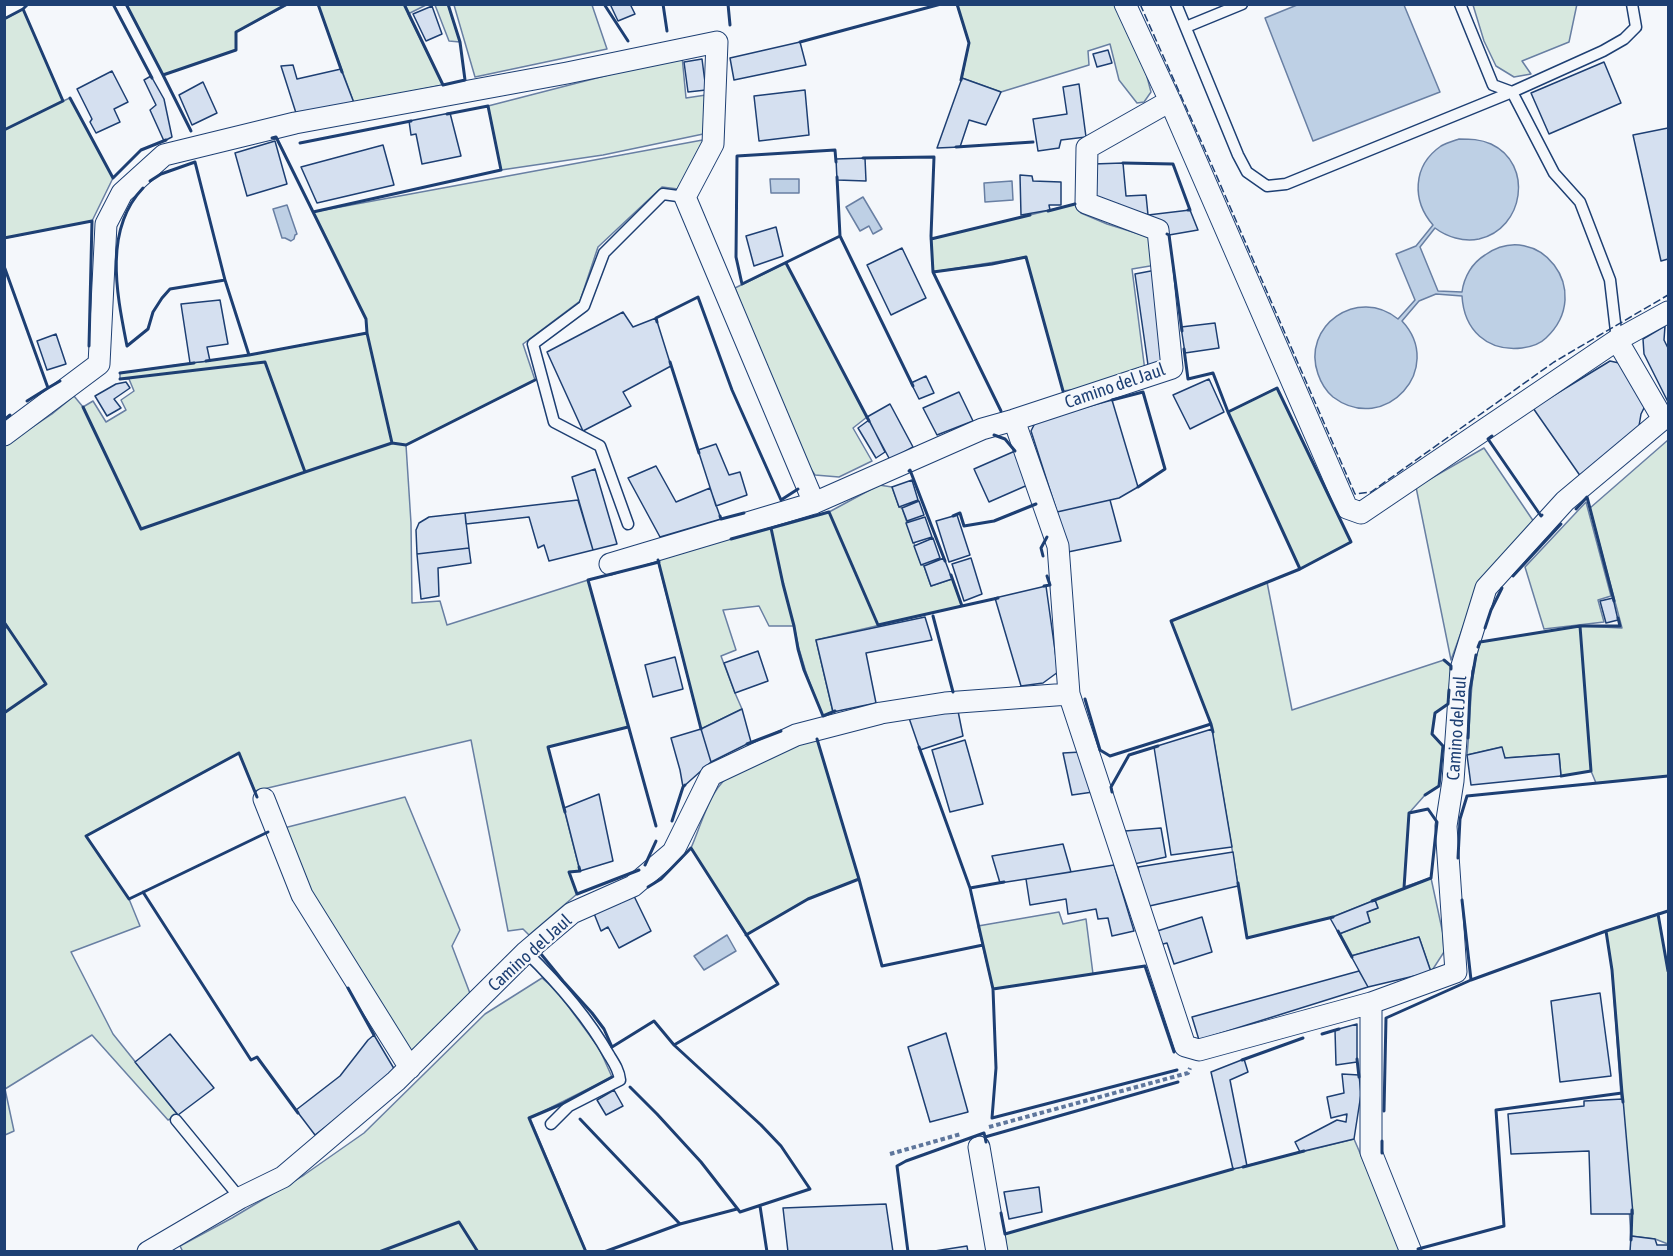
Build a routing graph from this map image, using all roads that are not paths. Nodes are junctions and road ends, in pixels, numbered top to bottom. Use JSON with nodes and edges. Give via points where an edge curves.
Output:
{"nodes":[{"id":1,"x":1125,"y":4,"type":"edge"},
{"id":2,"x":1176,"y":4,"type":"edge"},
{"id":3,"x":1242,"y":4,"type":"edge"},
{"id":4,"x":1460,"y":4,"type":"edge"},
{"id":5,"x":1632,"y":4,"type":"edge"},
{"id":6,"x":1186,"y":27,"type":"junction"},
{"id":7,"x":1512,"y":92,"type":"junction"},
{"id":8,"x":1170,"y":101,"type":"junction"},
{"id":9,"x":685,"y":197,"type":"junction"},
{"id":10,"x":1668,"y":312,"type":"edge"},
{"id":11,"x":1617,"y":340,"type":"junction"},
{"id":12,"x":1666,"y":418,"type":"edge"},
{"id":13,"x":1014,"y":420,"type":"junction"},
{"id":14,"x":4,"y":435,"type":"edge"},
{"id":15,"x":814,"y":503,"type":"junction"},
{"id":16,"x":628,"y":524,"type":"dead end"},
{"id":17,"x":610,"y":564,"type":"dead end"},
{"id":18,"x":1070,"y":694,"type":"junction"},
{"id":19,"x":264,"y":799,"type":"dead end"},
{"id":20,"x":526,"y":952,"type":"junction"},
{"id":21,"x":1371,"y":1003,"type":"junction"},
{"id":22,"x":410,"y":1068,"type":"junction"},
{"id":23,"x":176,"y":1120,"type":"dead end"},
{"id":24,"x":550,"y":1124,"type":"dead end"},
{"id":25,"x":977,"y":1136,"type":"road end"},
{"id":26,"x":240,"y":1198,"type":"junction"},
{"id":27,"x":148,"y":1251,"type":"edge"},
{"id":28,"x":997,"y":1251,"type":"edge"},
{"id":29,"x":1411,"y":1251,"type":"edge"}],
"edges":[{"from":1,"to":8,"type":"street"},
{"from":2,"to":6,"type":"lane"},
{"from":3,"to":6,"type":"lane"},
{"from":4,"to":7,"type":"lane","via":[[1493,85]]},
{"from":5,"to":7,"type":"lane","via":[[1636,27],[1624,39]]},
{"from":6,"to":7,"type":"lane","via":[[1238,155],[1247,172],[1267,186],[1286,184]]},
{"from":7,"to":11,"type":"lane","via":[[1554,173],[1580,202],[1610,280]]},
{"from":8,"to":11,"type":"street","via":[[1347,508],[1361,513]]},
{"from":8,"to":13,"type":"street","name":"Camino del Jaul","via":[[1087,148],[1086,203],[1158,230],[1172,368]]},
{"from":9,"to":14,"type":"street","via":[[712,144],[717,42],[567,74],[295,123],[164,155],[123,193],[106,224],[99,364]]},
{"from":9,"to":15,"type":"street"},
{"from":9,"to":16,"type":"lane","via":[[663,194],[604,253],[584,306],[533,344],[554,422],[600,446]]},
{"from":10,"to":11,"type":"street"},
{"from":11,"to":12,"type":"street","name":"Camino del Jaul"},
{"from":12,"to":21,"type":"street","name":"Camino del Jaul","via":[[1565,501],[1486,588],[1461,669],[1446,826],[1456,972]]},
{"from":13,"to":15,"type":"street","via":[[982,429]]},
{"from":13,"to":18,"type":"street","via":[[1058,546]]},
{"from":15,"to":17,"type":"street"},
{"from":18,"to":20,"type":"street","name":"Camino del Jaul","via":[[891,711],[796,735],[711,775],[673,852],[633,886],[572,913]]},
{"from":18,"to":21,"type":"street","name":"Camino del Jaul","via":[[1185,1046],[1199,1050]]},
{"from":19,"to":22,"type":"street","via":[[302,895]]},
{"from":20,"to":22,"type":"street","name":"Camino del Jaul"},
{"from":20,"to":24,"type":"lane","via":[[559,984],[599,1036],[619,1072],[620,1080],[569,1106]]},
{"from":21,"to":29,"type":"street","via":[[1371,1152]]},
{"from":22,"to":26,"type":"street","name":"Camino del Jaul","via":[[283,1177]]},
{"from":23,"to":26,"type":"lane"},
{"from":25,"to":28,"type":"street"},
{"from":26,"to":27,"type":"street","name":"Camino del Jaul"}]}
